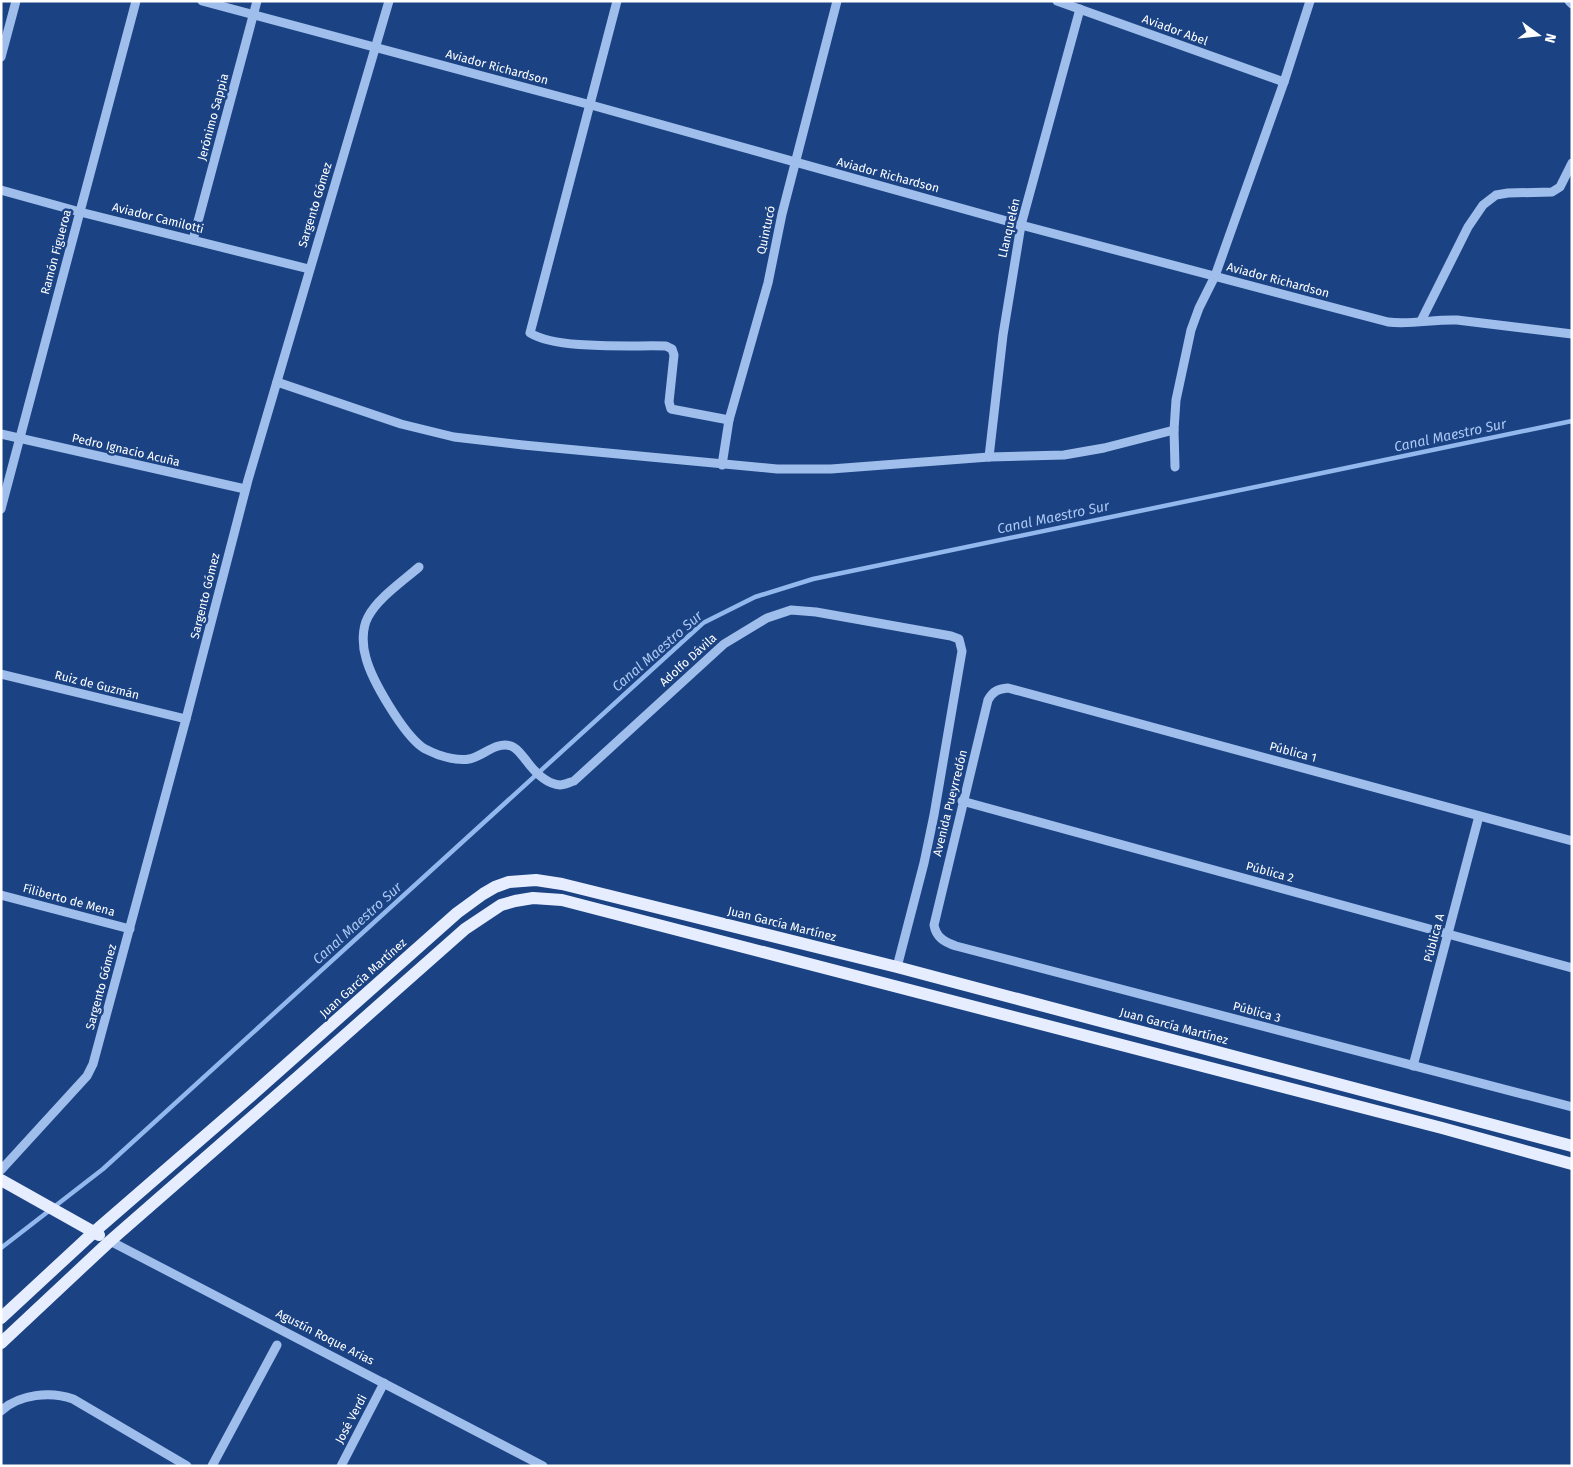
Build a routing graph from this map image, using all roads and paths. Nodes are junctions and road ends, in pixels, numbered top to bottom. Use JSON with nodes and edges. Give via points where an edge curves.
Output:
{"nodes":[{"id":1,"x":16,"y":1,"type":"edge"},
{"id":2,"x":136,"y":1,"type":"edge"},
{"id":3,"x":202,"y":1,"type":"edge"},
{"id":4,"x":257,"y":1,"type":"edge"},
{"id":5,"x":389,"y":1,"type":"edge"},
{"id":6,"x":617,"y":1,"type":"edge"},
{"id":7,"x":837,"y":1,"type":"edge"},
{"id":8,"x":1057,"y":1,"type":"edge"},
{"id":9,"x":1310,"y":1,"type":"edge"},
{"id":10,"x":1569,"y":1,"type":"edge"},
{"id":11,"x":1572,"y":4,"type":"edge"},
{"id":12,"x":1080,"y":9,"type":"junction"},
{"id":13,"x":254,"y":14,"type":"junction"},
{"id":14,"x":376,"y":48,"type":"junction"},
{"id":15,"x":1,"y":57,"type":"edge"},
{"id":16,"x":1284,"y":82,"type":"junction"},
{"id":17,"x":591,"y":105,"type":"junction"},
{"id":18,"x":795,"y":162,"type":"junction"},
{"id":19,"x":1572,"y":162,"type":"edge"},
{"id":20,"x":1,"y":190,"type":"edge"},
{"id":21,"x":80,"y":212,"type":"junction"},
{"id":22,"x":1021,"y":225,"type":"junction"},
{"id":23,"x":193,"y":240,"type":"junction"},
{"id":24,"x":309,"y":269,"type":"junction"},
{"id":25,"x":1215,"y":276,"type":"junction"},
{"id":26,"x":1421,"y":321,"type":"junction"},
{"id":27,"x":1572,"y":334,"type":"edge"},
{"id":28,"x":277,"y":382,"type":"junction"},
{"id":29,"x":729,"y":420,"type":"junction"},
{"id":30,"x":1174,"y":430,"type":"junction"},
{"id":31,"x":1,"y":434,"type":"edge"},
{"id":32,"x":20,"y":439,"type":"junction"},
{"id":33,"x":989,"y":457,"type":"junction"},
{"id":34,"x":722,"y":465,"type":"junction"},
{"id":35,"x":1174,"y":467,"type":"dead end"},
{"id":36,"x":245,"y":489,"type":"junction"},
{"id":37,"x":1,"y":510,"type":"edge"},
{"id":38,"x":419,"y":567,"type":"dead end"},
{"id":39,"x":1,"y":674,"type":"edge"},
{"id":40,"x":1008,"y":688,"type":"joint"},
{"id":41,"x":186,"y":719,"type":"junction"},
{"id":42,"x":962,"y":801,"type":"junction"},
{"id":43,"x":1479,"y":816,"type":"junction"},
{"id":44,"x":1572,"y":841,"type":"edge"},
{"id":45,"x":1,"y":895,"type":"edge"},
{"id":46,"x":130,"y":929,"type":"junction"},
{"id":47,"x":1448,"y":934,"type":"junction"},
{"id":48,"x":938,"y":936,"type":"joint"},
{"id":49,"x":897,"y":966,"type":"junction"},
{"id":50,"x":1572,"y":968,"type":"edge"},
{"id":51,"x":1413,"y":1066,"type":"junction"},
{"id":52,"x":1572,"y":1107,"type":"edge"},
{"id":53,"x":1572,"y":1146,"type":"edge"},
{"id":54,"x":1572,"y":1164,"type":"edge"},
{"id":55,"x":1,"y":1170,"type":"edge"},
{"id":56,"x":1,"y":1180,"type":"edge"},
{"id":57,"x":94,"y":1232,"type":"junction"},
{"id":58,"x":110,"y":1241,"type":"junction"},
{"id":59,"x":1,"y":1318,"type":"edge"},
{"id":60,"x":1,"y":1343,"type":"edge"},
{"id":61,"x":277,"y":1345,"type":"dead end"},
{"id":62,"x":384,"y":1383,"type":"junction"},
{"id":63,"x":1,"y":1411,"type":"edge"},
{"id":64,"x":187,"y":1466,"type":"edge"},
{"id":65,"x":212,"y":1466,"type":"edge"},
{"id":66,"x":341,"y":1466,"type":"edge"},
{"id":67,"x":543,"y":1466,"type":"edge"}],
"edges":[{"from":1,"to":15,"type":"street"},
{"from":2,"to":21,"type":"street","name":"Ramón Figueroa"},
{"from":3,"to":13,"type":"street","name":"Aviador Richardson"},
{"from":4,"to":13,"type":"street","name":"Jerónimo Sappia"},
{"from":5,"to":14,"type":"street","name":"Sargento Gómez"},
{"from":6,"to":17,"type":"street"},
{"from":7,"to":18,"type":"street","name":"Quintucó"},
{"from":8,"to":12,"type":"street","name":"Aviador Abel"},
{"from":9,"to":16,"type":"street"},
{"from":10,"to":11,"type":"street"},
{"from":12,"to":16,"type":"street","name":"Aviador Abel"},
{"from":12,"to":22,"type":"street","name":"Llanquelén"},
{"from":13,"to":14,"type":"street","name":"Aviador Richardson"},
{"from":13,"to":23,"type":"street","name":"Jerónimo Sappia"},
{"from":14,"to":17,"type":"street","name":"Aviador Richardson"},
{"from":14,"to":24,"type":"street","name":"Sargento Gómez"},
{"from":16,"to":25,"type":"street"},
{"from":17,"to":18,"type":"street","name":"Aviador Richardson"},
{"from":17,"to":29,"type":"street","via":[[530,333],[566,344],[672,348],[671,409]]},
{"from":18,"to":22,"type":"street","name":"Aviador Richardson"},
{"from":18,"to":29,"type":"street","name":"Quintucó","via":[[768,283]]},
{"from":19,"to":26,"type":"street","via":[[1560,187],[1552,192],[1508,192],[1496,195],[1482,205]]},
{"from":20,"to":21,"type":"street","name":"Aviador Camilotti"},
{"from":21,"to":23,"type":"street","name":"Aviador Camilotti"},
{"from":21,"to":32,"type":"street","name":"Ramón Figueroa"},
{"from":22,"to":25,"type":"street","name":"Aviador Richardson"},
{"from":22,"to":33,"type":"street","name":"Llanquelén","via":[[1003,335]]},
{"from":23,"to":24,"type":"street","name":"Aviador Camilotti"},
{"from":24,"to":28,"type":"street","name":"Sargento Gómez"},
{"from":25,"to":26,"type":"street","name":"Aviador Richardson","via":[[1388,322]]},
{"from":25,"to":30,"type":"street","via":[[1191,330],[1176,400]]},
{"from":26,"to":27,"type":"street","name":"Aviador Richardson","via":[[1457,320]]},
{"from":28,"to":34,"type":"street","via":[[401,424],[454,437]]},
{"from":28,"to":36,"type":"street","name":"Sargento Gómez"},
{"from":29,"to":34,"type":"street","name":"Quintucó"},
{"from":30,"to":33,"type":"street","via":[[1086,452]]},
{"from":30,"to":35,"type":"street"},
{"from":31,"to":32,"type":"street","name":"Pedro Ignacio Acuña"},
{"from":32,"to":36,"type":"street","name":"Pedro Ignacio Acuña"},
{"from":32,"to":37,"type":"street","name":"Ramón Figueroa"},
{"from":33,"to":34,"type":"street","via":[[831,469]]},
{"from":36,"to":41,"type":"street","name":"Sargento Gómez"},
{"from":38,"to":49,"type":"street","name":"Adolfo Dávila","via":[[377,604],[368,618],[363,639],[366,658],[383,697],[415,740],[438,755],[469,760],[508,745],[516,748],[543,778],[562,785],[574,781],[724,644],[767,618],[791,610],[816,612],[959,639],[962,651],[934,815]]},
{"from":39,"to":41,"type":"street","name":"Ruiz de Guzmán"},
{"from":40,"to":42,"type":"street","name":"Avenida Pueyrredón","via":[[994,692],[988,700]]},
{"from":40,"to":43,"type":"street","name":"Pública 1"},
{"from":41,"to":46,"type":"street","name":"Sargento Gómez"},
{"from":42,"to":47,"type":"street","name":"Pública 2"},
{"from":42,"to":48,"type":"street","name":"Avenida Pueyrredón","via":[[934,918]]},
{"from":43,"to":44,"type":"street","name":"Pública 1"},
{"from":43,"to":47,"type":"street","name":"Pública A"},
{"from":45,"to":46,"type":"street","name":"Filiberto de Mena"},
{"from":46,"to":55,"type":"street","name":"Sargento Gómez","via":[[87,1076]]},
{"from":47,"to":50,"type":"street","name":"Pública 2"},
{"from":47,"to":51,"type":"street","name":"Pública A"},
{"from":48,"to":51,"type":"street","name":"Pública 3","via":[[948,944]]},
{"from":49,"to":53,"type":"main road","name":"Juan García Martínez"},
{"from":49,"to":57,"type":"main road","name":"Juan García Martínez","via":[[562,884],[536,880],[509,882],[489,891],[457,913]]},
{"from":51,"to":52,"type":"street","name":"Pública 3"},
{"from":54,"to":58,"type":"main road","via":[[572,903],[533,898],[501,905],[465,929]]},
{"from":56,"to":57,"type":"main road","name":"Agustín Roque Arias"},
{"from":57,"to":58,"type":"main road","name":"Agustín Roque Arias"},
{"from":57,"to":59,"type":"main road","name":"Juan García Martínez"},
{"from":58,"to":60,"type":"main road"},
{"from":58,"to":62,"type":"street","name":"Agustín Roque Arias"},
{"from":61,"to":65,"type":"street"},
{"from":62,"to":66,"type":"street","name":"José Verdi"},
{"from":62,"to":67,"type":"street","name":"Agustín Roque Arias"},
{"from":63,"to":64,"type":"street","via":[[10,1403],[34,1396],[60,1395],[73,1399]]}]}
